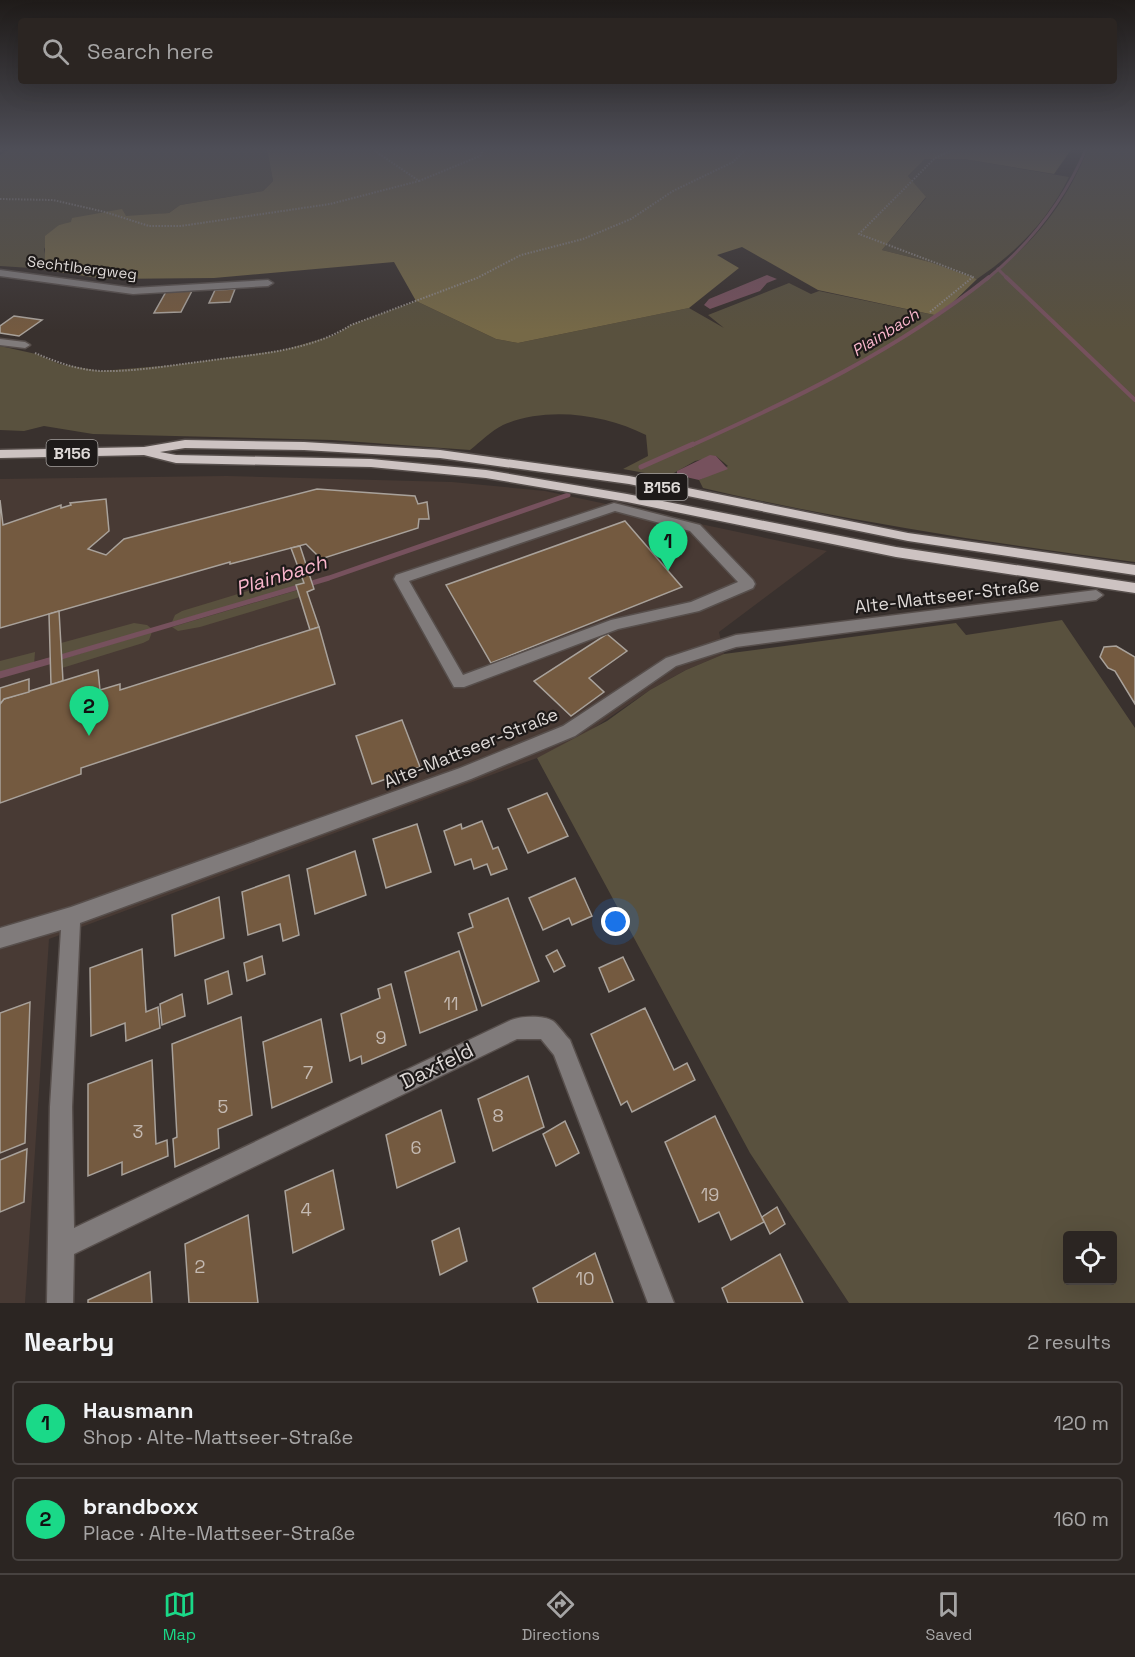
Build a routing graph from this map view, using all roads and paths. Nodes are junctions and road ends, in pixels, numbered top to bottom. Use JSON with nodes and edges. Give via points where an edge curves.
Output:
{"nodes":[{"id":1,"x":90,"y":210,"type":"edge"},
{"id":2,"x":281,"y":210,"type":"edge"},
{"id":3,"x":644,"y":210,"type":"edge"},
{"id":4,"x":883,"y":210,"type":"edge"},
{"id":5,"x":0,"y":273,"type":"edge"},
{"id":6,"x":268,"y":283,"type":"dead end"},
{"id":7,"x":930,"y":312,"type":"dead end"},
{"id":8,"x":0,"y":342,"type":"edge"},
{"id":9,"x":26,"y":345,"type":"joint"},
{"id":10,"x":144,"y":451,"type":"junction"},
{"id":11,"x":0,"y":454,"type":"edge"},
{"id":12,"x":1135,"y":570,"type":"edge"},
{"id":13,"x":1135,"y":588,"type":"edge"},
{"id":14,"x":1096,"y":596,"type":"dead end"},
{"id":15,"x":694,"y":607,"type":"joint"},
{"id":16,"x":71,"y":917,"type":"junction"},
{"id":17,"x":0,"y":938,"type":"edge"},
{"id":18,"x":62,"y":1247,"type":"junction"},
{"id":19,"x":60,"y":1303,"type":"edge"},
{"id":20,"x":660,"y":1303,"type":"edge"}],
"edges":[{"from":1,"to":2,"type":"path","via":[[149,226],[181,226]]},
{"from":3,"to":9,"type":"path","via":[[583,239],[521,255],[477,278],[351,325],[335,335],[283,350],[100,371],[60,364]]},
{"from":4,"to":7,"type":"path","via":[[859,234],[973,278]]},
{"from":5,"to":6,"type":"street","name":"Sechtlbergweg","via":[[133,291]]},
{"from":8,"to":9,"type":"street"},
{"from":10,"to":11,"type":"main road","number":"B156"},
{"from":10,"to":12,"type":"main road","number":"B156","via":[[185,444],[304,446],[500,461],[629,480],[908,537]]},
{"from":10,"to":13,"type":"main road","number":"B156","via":[[176,459],[359,463],[486,474],[896,552]]},
{"from":14,"to":16,"type":"street","name":"Alte-Mattseer-Straße","via":[[736,641],[694,653],[650,674],[569,731],[465,774]]},
{"from":15,"to":15,"type":"street","via":[[747,584],[694,528],[614,507],[401,579],[459,683],[616,624]]},
{"from":16,"to":17,"type":"street","name":"Alte-Mattseer-Straße"},
{"from":16,"to":18,"type":"street","via":[[61,1107]]},
{"from":18,"to":19,"type":"street"},
{"from":18,"to":20,"type":"street","name":"Daxfeld","via":[[516,1028],[546,1029],[562,1048]]}]}
